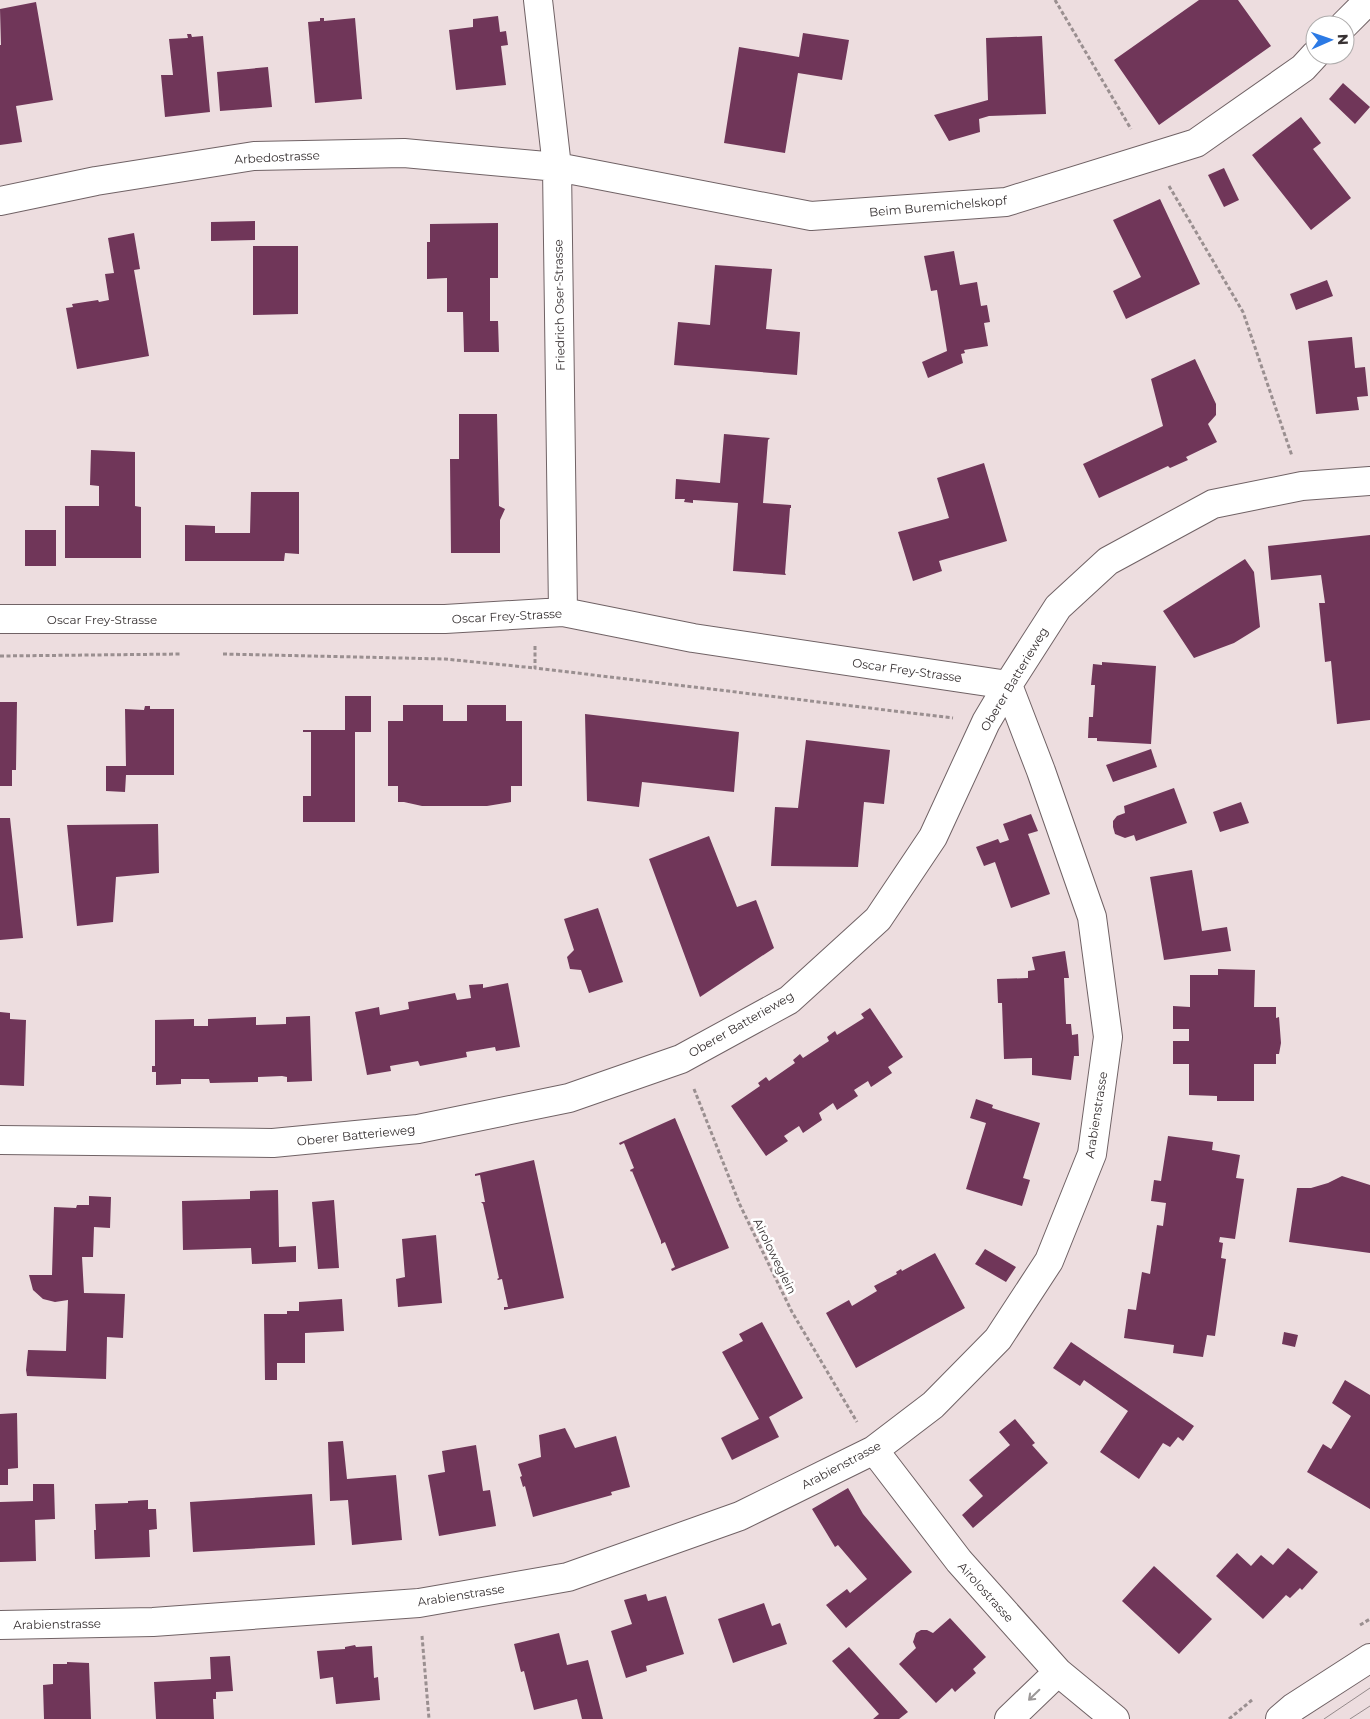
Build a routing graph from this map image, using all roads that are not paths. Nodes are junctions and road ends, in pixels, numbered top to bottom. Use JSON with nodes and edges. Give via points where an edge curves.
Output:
{"nodes":[{"id":1,"x":538,"y":0,"type":"edge"},
{"id":2,"x":1369,"y":0,"type":"edge"},
{"id":3,"x":1354,"y":15,"type":"edge"},
{"id":4,"x":1306,"y":65,"type":"edge"},
{"id":5,"x":557,"y":167,"type":"junction"},
{"id":6,"x":0,"y":201,"type":"edge"},
{"id":7,"x":1370,"y":481,"type":"edge"},
{"id":8,"x":563,"y":612,"type":"junction"},
{"id":9,"x":0,"y":619,"type":"edge"},
{"id":10,"x":1008,"y":685,"type":"junction"},
{"id":11,"x":0,"y":1140,"type":"edge"},
{"id":12,"x":874,"y":1450,"type":"junction"},
{"id":13,"x":0,"y":1625,"type":"edge"},
{"id":14,"x":1370,"y":1658,"type":"edge"},
{"id":15,"x":1058,"y":1672,"type":"junction"},
{"id":16,"x":1009,"y":1719,"type":"edge"},
{"id":17,"x":1114,"y":1719,"type":"edge"},
{"id":18,"x":1280,"y":1719,"type":"edge"}],
"edges":[{"from":1,"to":5,"type":"street","name":"Friedrich Oser-Strasse"},
{"from":2,"to":3,"type":"street"},
{"from":4,"to":5,"type":"street","name":"Beim Buremichelskopf","via":[[1196,143],[1006,202],[811,216]]},
{"from":5,"to":6,"type":"street","name":"Arbedostrasse","via":[[404,153],[254,156],[96,181]]},
{"from":5,"to":8,"type":"street","name":"Friedrich Oser-Strasse"},
{"from":7,"to":10,"type":"street","name":"Oberer Batterieweg","via":[[1302,486],[1213,504],[1108,562],[1058,607]]},
{"from":8,"to":9,"type":"street","name":"Oscar Frey-Strasse","via":[[445,619]]},
{"from":8,"to":10,"type":"street","name":"Oscar Frey-Strasse","via":[[693,638]]},
{"from":10,"to":11,"type":"street","name":"Oberer Batterieweg","via":[[986,722],[933,837],[878,919],[789,1000],[682,1059],[569,1098],[418,1129],[273,1143]]},
{"from":10,"to":12,"type":"street","name":"Arabienstrasse","via":[[1092,917],[1108,1037],[1092,1154],[1049,1261],[998,1339],[933,1405]]},
{"from":12,"to":13,"type":"street","name":"Arabienstrasse","via":[[740,1516],[568,1577],[418,1603],[153,1622]]},
{"from":12,"to":15,"type":"street","name":"Airolostrasse","via":[[959,1561]]},
{"from":14,"to":18,"type":"street"},
{"from":15,"to":16,"type":"street","one_way":true},
{"from":15,"to":17,"type":"street","name":"Airolostrasse"}]}
